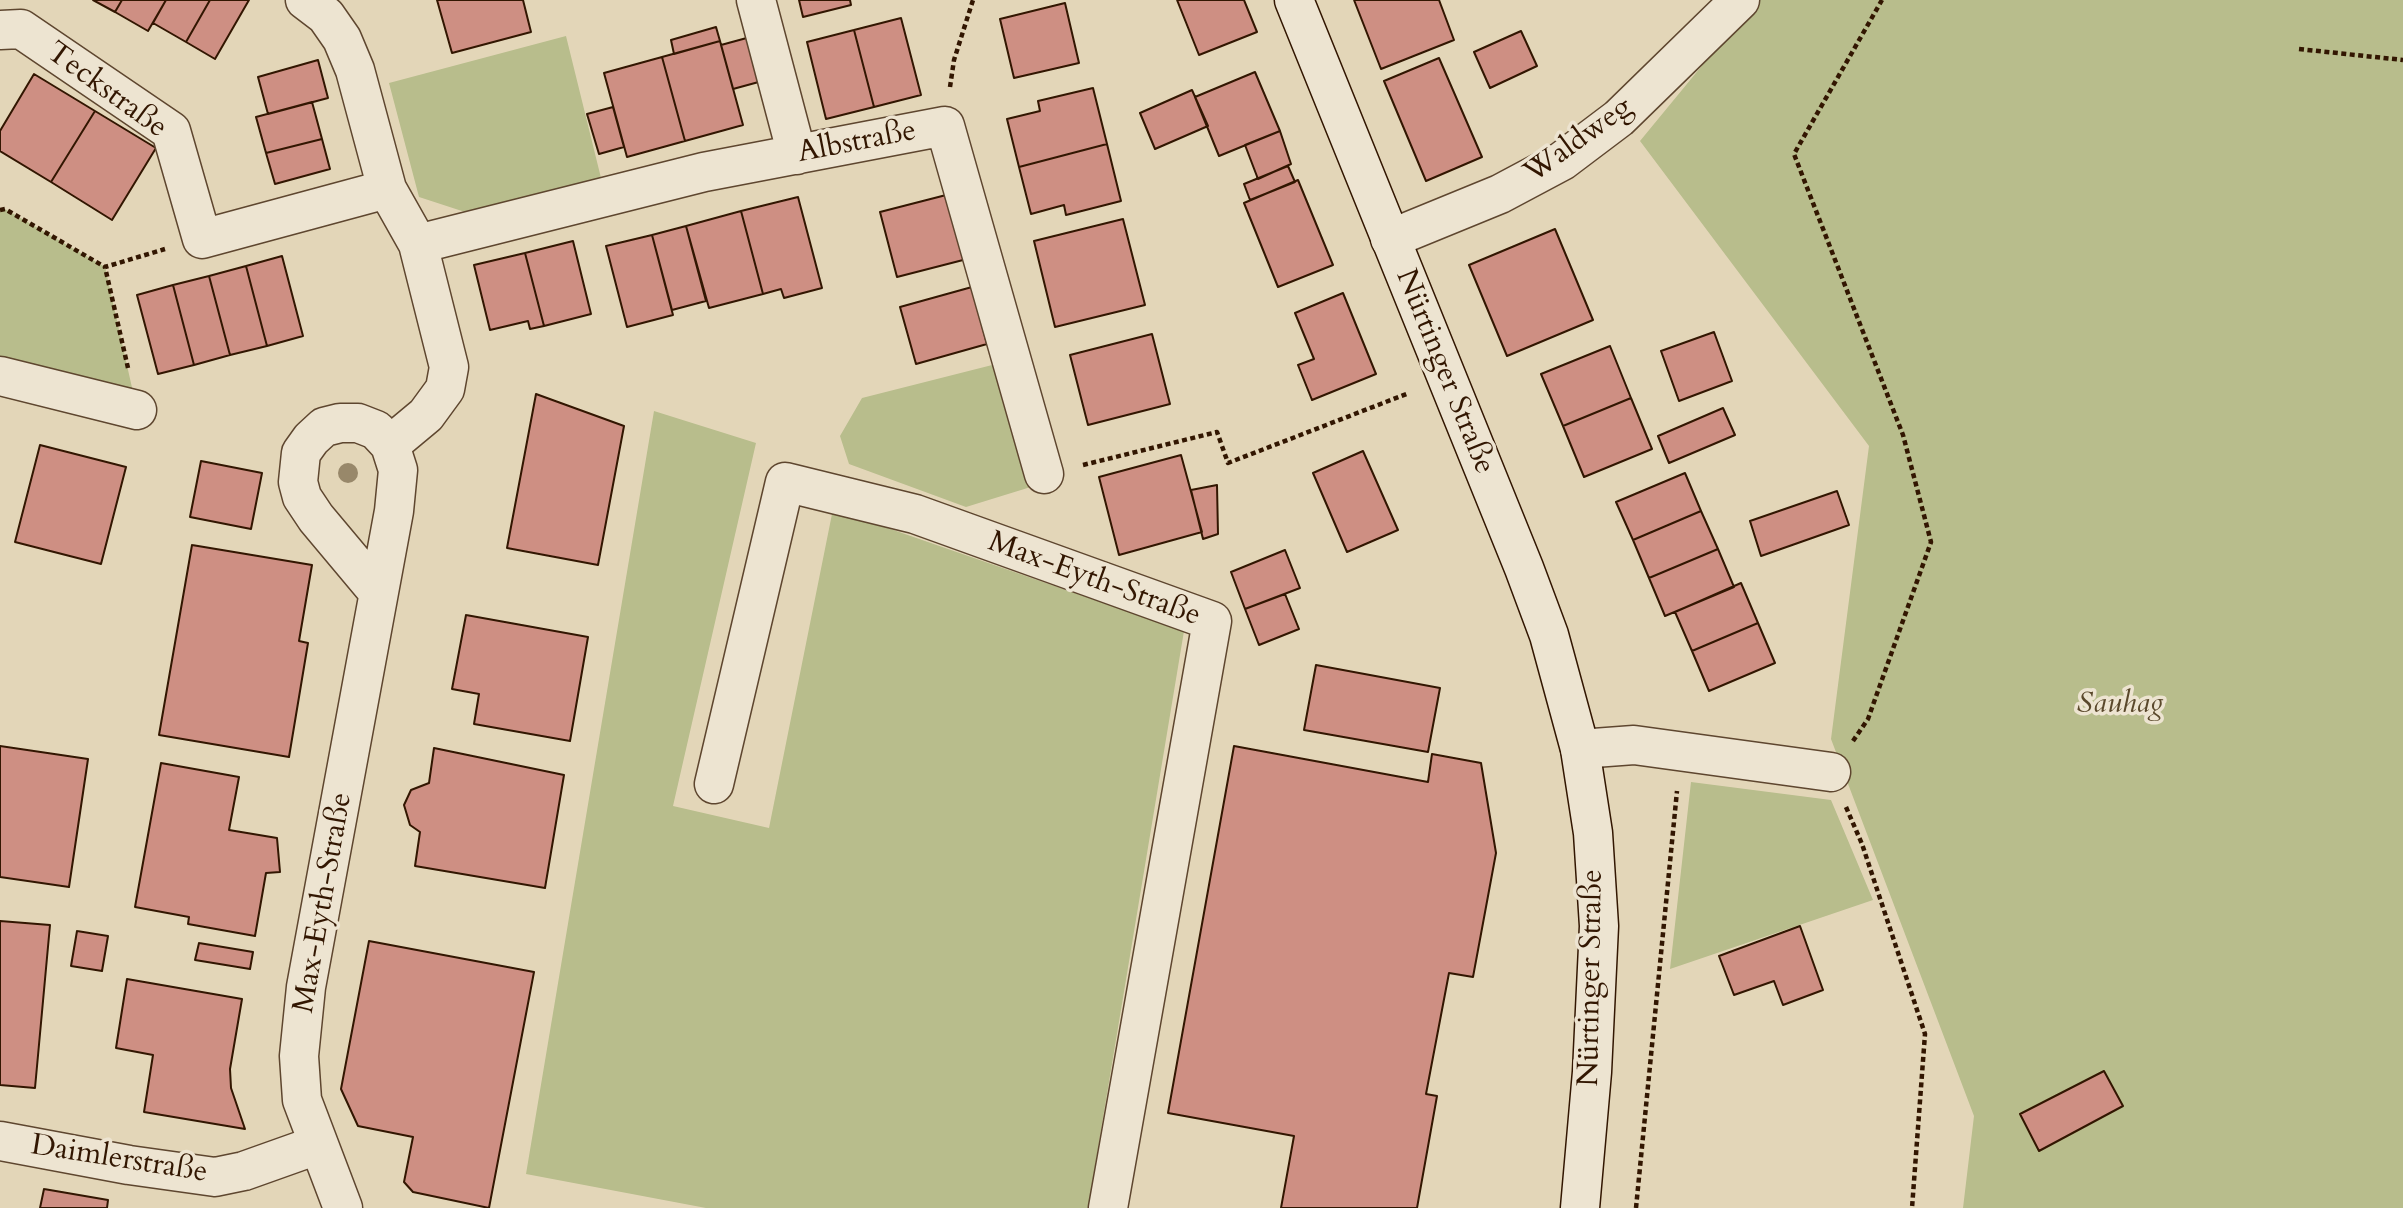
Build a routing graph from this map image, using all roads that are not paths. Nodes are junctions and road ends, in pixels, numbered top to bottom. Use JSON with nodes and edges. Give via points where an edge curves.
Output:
{"nodes":[{"id":1,"x":756,"y":0,"type":"edge"},
{"id":2,"x":1294,"y":0,"type":"edge"},
{"id":3,"x":1740,"y":0,"type":"edge"},
{"id":4,"x":323,"y":5,"type":"edge"},
{"id":5,"x":0,"y":30,"type":"edge"},
{"id":6,"x":797,"y":155,"type":"junction"},
{"id":7,"x":387,"y":189,"type":"junction"},
{"id":8,"x":1390,"y":239,"type":"junction"},
{"id":9,"x":418,"y":244,"type":"junction"},
{"id":10,"x":0,"y":376,"type":"edge"},
{"id":11,"x":137,"y":410,"type":"road end"},
{"id":12,"x":390,"y":445,"type":"junction"},
{"id":13,"x":1044,"y":474,"type":"road end"},
{"id":14,"x":378,"y":592,"type":"junction"},
{"id":15,"x":1580,"y":749,"type":"junction"},
{"id":16,"x":1832,"y":772,"type":"road end"},
{"id":17,"x":714,"y":784,"type":"dead end"},
{"id":18,"x":0,"y":1141,"type":"edge"},
{"id":19,"x":317,"y":1145,"type":"junction"},
{"id":20,"x":343,"y":1208,"type":"edge"},
{"id":21,"x":1108,"y":1208,"type":"edge"},
{"id":22,"x":1580,"y":1208,"type":"edge"}],
"edges":[{"from":1,"to":6,"type":"street"},
{"from":2,"to":8,"type":"street","name":"Nürtinger Straße"},
{"from":3,"to":8,"type":"street","name":"Waldweg","via":[[1619,118],[1562,161],[1500,194]]},
{"from":4,"to":7,"type":"street","via":[[355,70]]},
{"from":5,"to":7,"type":"street","name":"Teckstraße","via":[[21,29],[171,131],[202,239]]},
{"from":6,"to":9,"type":"street","name":"Albstraße","via":[[692,175]]},
{"from":6,"to":13,"type":"street","name":"Albstraße","via":[[945,126]]},
{"from":7,"to":9,"type":"street"},
{"from":8,"to":15,"type":"street","name":"Nürtinger Straße","via":[[1549,635]]},
{"from":9,"to":12,"type":"street","via":[[449,366],[445,389],[426,415]]},
{"from":10,"to":11,"type":"street"},
{"from":12,"to":14,"type":"street","name":"Max-Eyth-Straße","via":[[398,470],[397,487]]},
{"from":12,"to":14,"type":"street","via":[[376,430],[340,423],[311,439],[301,453],[298,469],[302,496],[316,518]]},
{"from":14,"to":19,"type":"street","name":"Max-Eyth-Straße","via":[[306,987],[299,1056],[302,1100]]},
{"from":15,"to":16,"type":"street","via":[[1634,745]]},
{"from":15,"to":22,"type":"street","name":"Nürtinger Straße","via":[[1593,833],[1599,926]]},
{"from":17,"to":21,"type":"street","name":"Max-Eyth-Straße","via":[[785,482],[915,514],[1212,621]]},
{"from":18,"to":19,"type":"street","name":"Daimlerstraße","via":[[215,1177]]},
{"from":19,"to":20,"type":"street","name":"Max-Eyth-Straße"}]}
